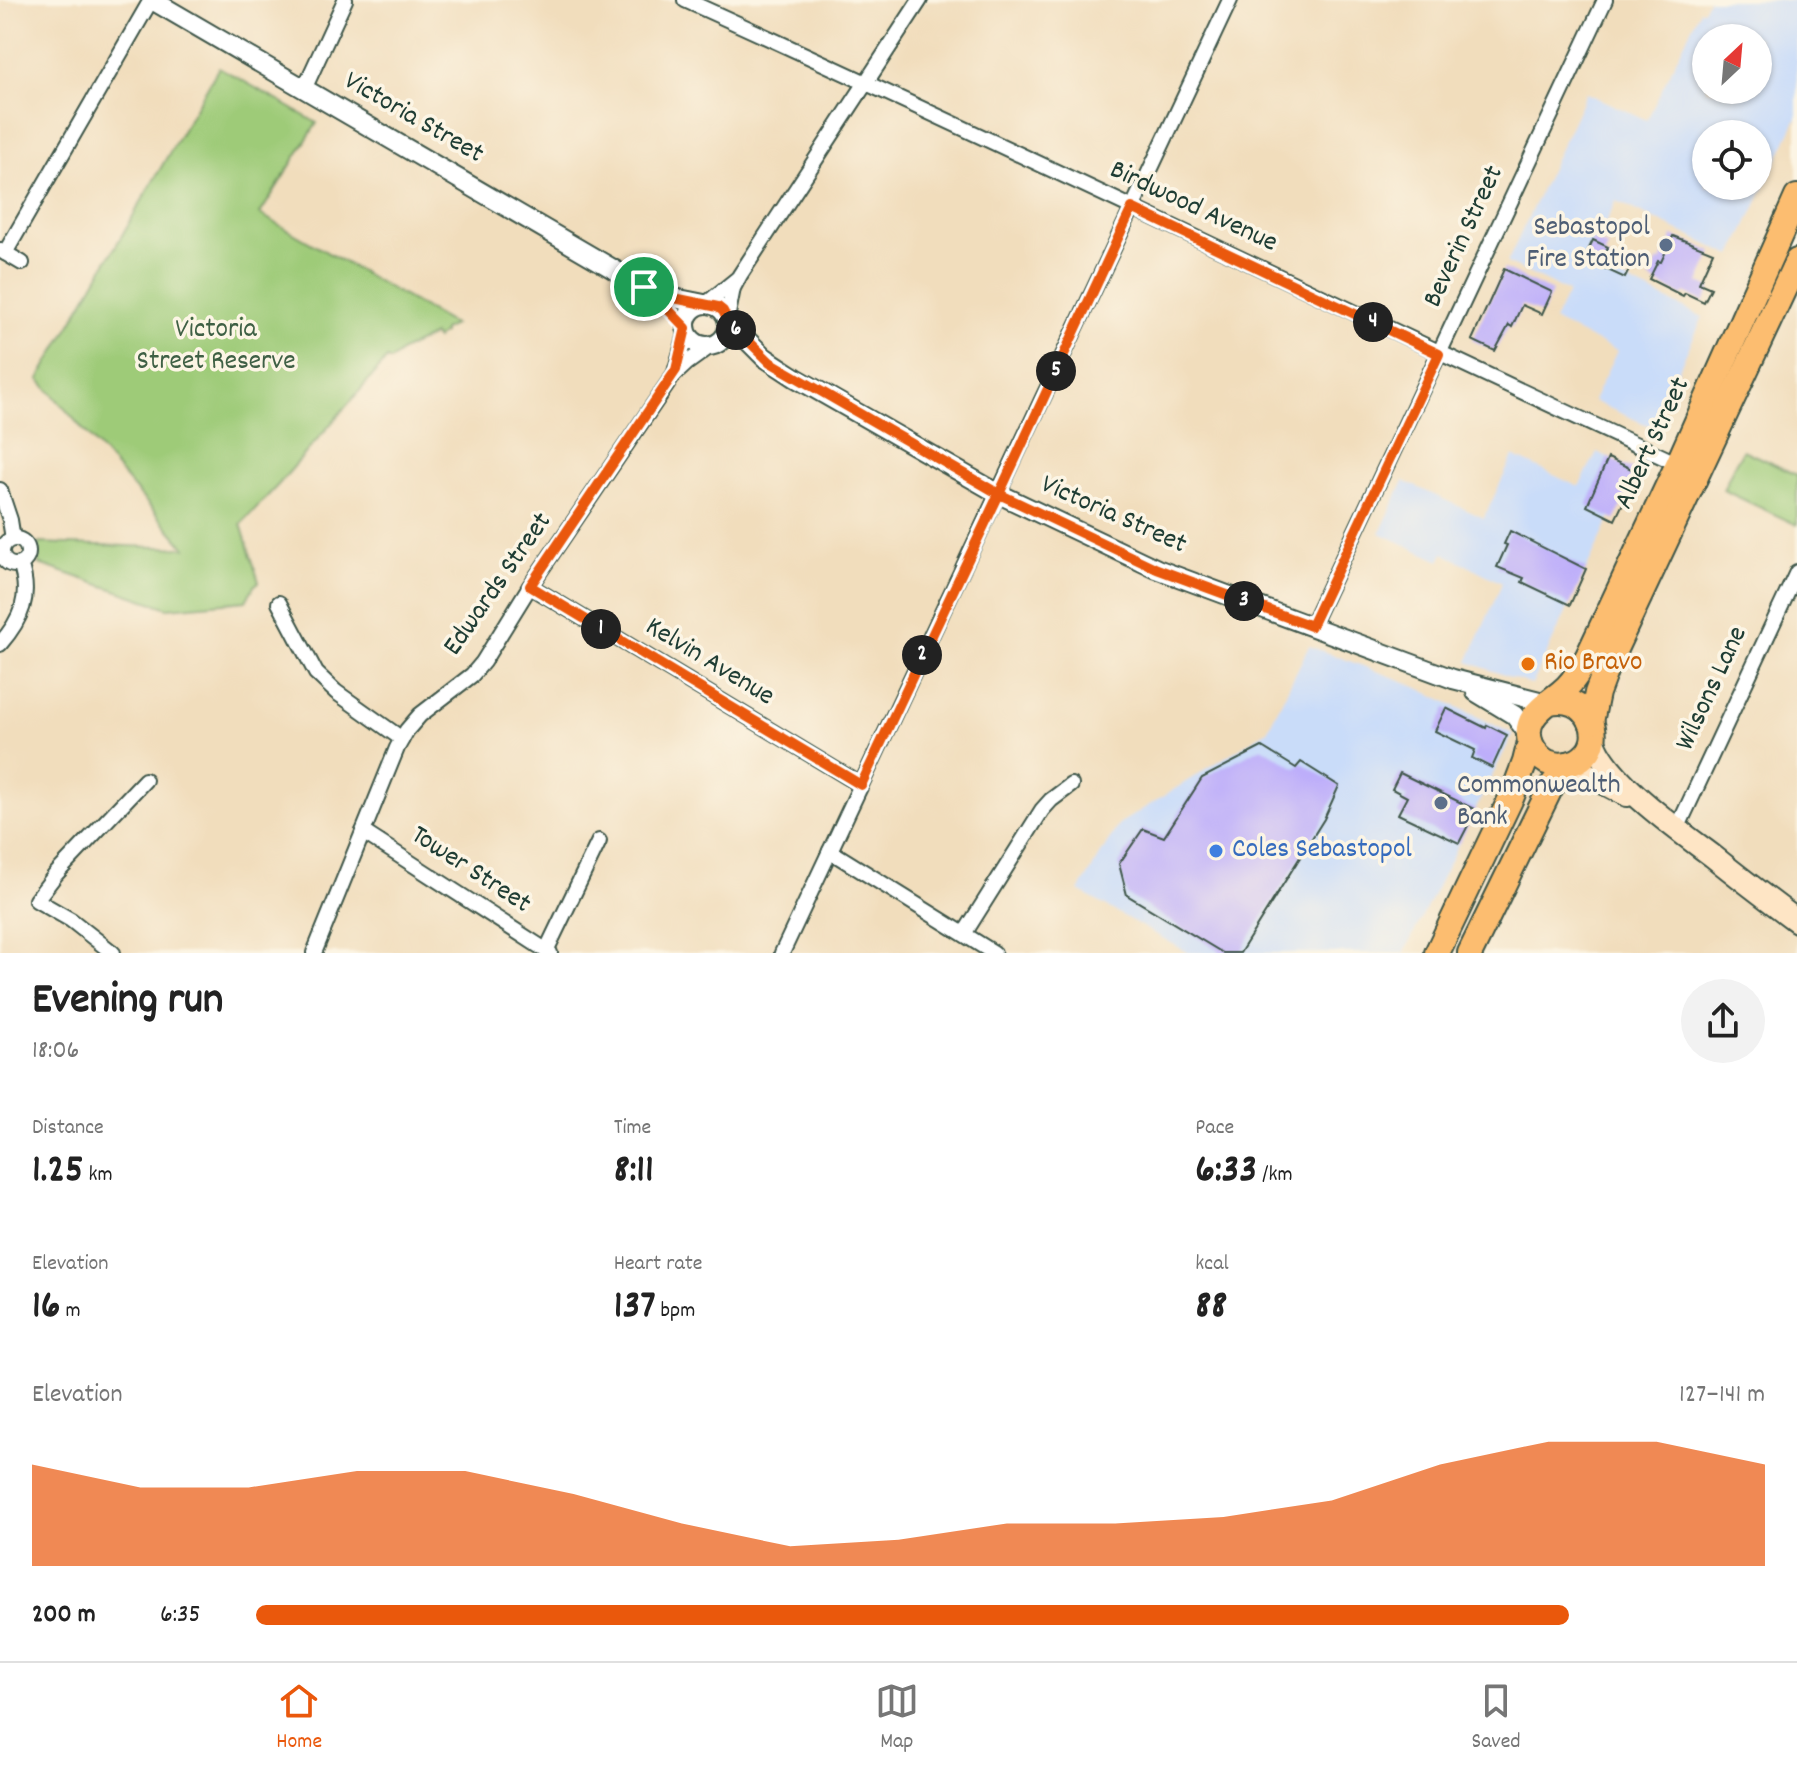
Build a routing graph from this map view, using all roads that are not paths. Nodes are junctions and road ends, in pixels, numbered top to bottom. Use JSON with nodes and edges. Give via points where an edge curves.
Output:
{"nodes":[{"id":1,"x":152,"y":0,"type":"edge"},
{"id":2,"x":345,"y":0,"type":"edge"},
{"id":3,"x":685,"y":0,"type":"edge"},
{"id":4,"x":920,"y":0,"type":"edge"},
{"id":5,"x":1230,"y":0,"type":"edge"},
{"id":6,"x":1605,"y":0,"type":"edge"},
{"id":7,"x":865,"y":82,"type":"junction"},
{"id":8,"x":305,"y":87,"type":"junction"},
{"id":9,"x":1797,"y":197,"type":"edge"},
{"id":10,"x":1132,"y":208,"type":"junction"},
{"id":11,"x":2,"y":252,"type":"edge"},
{"id":12,"x":1797,"y":261,"type":"edge"},
{"id":13,"x":22,"y":263,"type":"dead end"},
{"id":14,"x":740,"y":275,"type":"junction"},
{"id":15,"x":644,"y":287,"type":"junction"},
{"id":16,"x":705,"y":304,"type":"junction"},
{"id":17,"x":727,"y":320,"type":"junction"},
{"id":18,"x":687,"y":330,"type":"junction"},
{"id":19,"x":713,"y":345,"type":"junction"},
{"id":20,"x":1439,"y":354,"type":"junction"},
{"id":21,"x":770,"y":362,"type":"junction"},
{"id":22,"x":673,"y":376,"type":"junction"},
{"id":23,"x":1678,"y":464,"type":"junction"},
{"id":24,"x":0,"y":490,"type":"edge"},
{"id":25,"x":999,"y":494,"type":"junction"},
{"id":26,"x":13,"y":539,"type":"junction"},
{"id":27,"x":1,"y":555,"type":"edge"},
{"id":28,"x":20,"y":564,"type":"junction"},
{"id":29,"x":1797,"y":572,"type":"edge"},
{"id":30,"x":530,"y":586,"type":"junction"},
{"id":31,"x":279,"y":603,"type":"dead end"},
{"id":32,"x":1311,"y":626,"type":"junction"},
{"id":33,"x":0,"y":644,"type":"edge"},
{"id":34,"x":1453,"y":679,"type":"junction"},
{"id":35,"x":1547,"y":703,"type":"junction"},
{"id":36,"x":1592,"y":729,"type":"junction"},
{"id":37,"x":1529,"y":738,"type":"junction"},
{"id":38,"x":402,"y":739,"type":"junction"},
{"id":39,"x":1568,"y":764,"type":"junction"},
{"id":40,"x":145,"y":780,"type":"dead end"},
{"id":41,"x":861,"y":785,"type":"junction"},
{"id":42,"x":1071,"y":785,"type":"dead end"},
{"id":43,"x":1659,"y":814,"type":"junction"},
{"id":44,"x":1677,"y":829,"type":"junction"},
{"id":45,"x":363,"y":832,"type":"junction"},
{"id":46,"x":599,"y":841,"type":"dead end"},
{"id":47,"x":830,"y":851,"type":"junction"},
{"id":48,"x":1797,"y":921,"type":"edge"},
{"id":49,"x":964,"y":934,"type":"junction"},
{"id":50,"x":548,"y":952,"type":"edge"},
{"id":51,"x":113,"y":953,"type":"edge"},
{"id":52,"x":314,"y":953,"type":"edge"},
{"id":53,"x":782,"y":953,"type":"edge"},
{"id":54,"x":994,"y":953,"type":"edge"},
{"id":55,"x":1437,"y":953,"type":"edge"},
{"id":56,"x":1470,"y":953,"type":"edge"}],
"edges":[{"from":1,"to":8,"type":"street","name":"Victoria Street"},
{"from":1,"to":11,"type":"street"},
{"from":2,"to":8,"type":"street"},
{"from":3,"to":7,"type":"street","name":"Birdwood Avenue"},
{"from":4,"to":7,"type":"street"},
{"from":5,"to":10,"type":"street"},
{"from":6,"to":20,"type":"street","name":"Beverin Street"},
{"from":7,"to":10,"type":"street","name":"Birdwood Avenue"},
{"from":7,"to":14,"type":"street"},
{"from":8,"to":15,"type":"street","name":"Victoria Street"},
{"from":9,"to":23,"type":"highway","name":"Albert Street"},
{"from":10,"to":20,"type":"street","name":"Birdwood Avenue"},
{"from":10,"to":25,"type":"street"},
{"from":11,"to":13,"type":"street"},
{"from":12,"to":36,"type":"highway","name":"Albert Street","via":[[1607,666]]},
{"from":14,"to":16,"type":"street"},
{"from":14,"to":17,"type":"street"},
{"from":15,"to":16,"type":"street","name":"Victoria Street"},
{"from":15,"to":18,"type":"street","name":"Victoria Street"},
{"from":16,"to":17,"type":"street","via":[[718,307]]},
{"from":16,"to":18,"type":"street","via":[[690,313]]},
{"from":17,"to":19,"type":"street","via":[[725,336]]},
{"from":17,"to":21,"type":"street","name":"Victoria Street"},
{"from":18,"to":19,"type":"street","via":[[697,343]]},
{"from":18,"to":22,"type":"street","name":"Edwards Street"},
{"from":19,"to":21,"type":"street","name":"Victoria Street"},
{"from":19,"to":22,"type":"street","name":"Edwards Street"},
{"from":20,"to":23,"type":"street","name":"Birdwood Avenue"},
{"from":20,"to":32,"type":"street","name":"Beverin Street"},
{"from":21,"to":25,"type":"street","name":"Victoria Street"},
{"from":22,"to":30,"type":"street","name":"Edwards Street"},
{"from":23,"to":35,"type":"highway","name":"Albert Street","via":[[1583,666]]},
{"from":24,"to":26,"type":"street"},
{"from":25,"to":32,"type":"street","name":"Victoria Street","via":[[1157,569]]},
{"from":25,"to":41,"type":"street"},
{"from":26,"to":27,"type":"street"},
{"from":26,"to":28,"type":"street","via":[[22,541],[28,551]]},
{"from":27,"to":28,"type":"street"},
{"from":28,"to":33,"type":"street","via":[[22,606],[15,627]]},
{"from":29,"to":44,"type":"street","name":"Wilsons Lane"},
{"from":30,"to":38,"type":"street","name":"Edwards Street","via":[[478,668],[420,715]]},
{"from":30,"to":41,"type":"street","name":"Kelvin Avenue"},
{"from":31,"to":38,"type":"street","via":[[316,673]]},
{"from":32,"to":34,"type":"street","name":"Victoria Street"},
{"from":34,"to":35,"type":"street","name":"Victoria Street"},
{"from":34,"to":37,"type":"street","name":"Victoria Street","via":[[1511,713]]},
{"from":35,"to":36,"type":"highway","via":[[1573,703],[1584,711]]},
{"from":35,"to":37,"type":"highway","via":[[1531,720]]},
{"from":36,"to":39,"type":"highway","via":[[1588,751]]},
{"from":36,"to":43,"type":"main road","via":[[1607,764]]},
{"from":37,"to":39,"type":"highway","via":[[1548,762]]},
{"from":37,"to":55,"type":"highway","via":[[1506,809]]},
{"from":38,"to":45,"type":"street","name":"Edwards Street"},
{"from":39,"to":43,"type":"main road"},
{"from":39,"to":56,"type":"highway","via":[[1551,787]]},
{"from":40,"to":51,"type":"street","via":[[36,900]]},
{"from":41,"to":47,"type":"street"},
{"from":42,"to":49,"type":"street","via":[[1042,810]]},
{"from":43,"to":44,"type":"main road"},
{"from":44,"to":48,"type":"main road"},
{"from":45,"to":50,"type":"street","name":"Tower Street"},
{"from":45,"to":52,"type":"street","name":"Edwards Street"},
{"from":46,"to":50,"type":"street"},
{"from":47,"to":49,"type":"street"},
{"from":47,"to":53,"type":"street"},
{"from":49,"to":54,"type":"street"}]}
